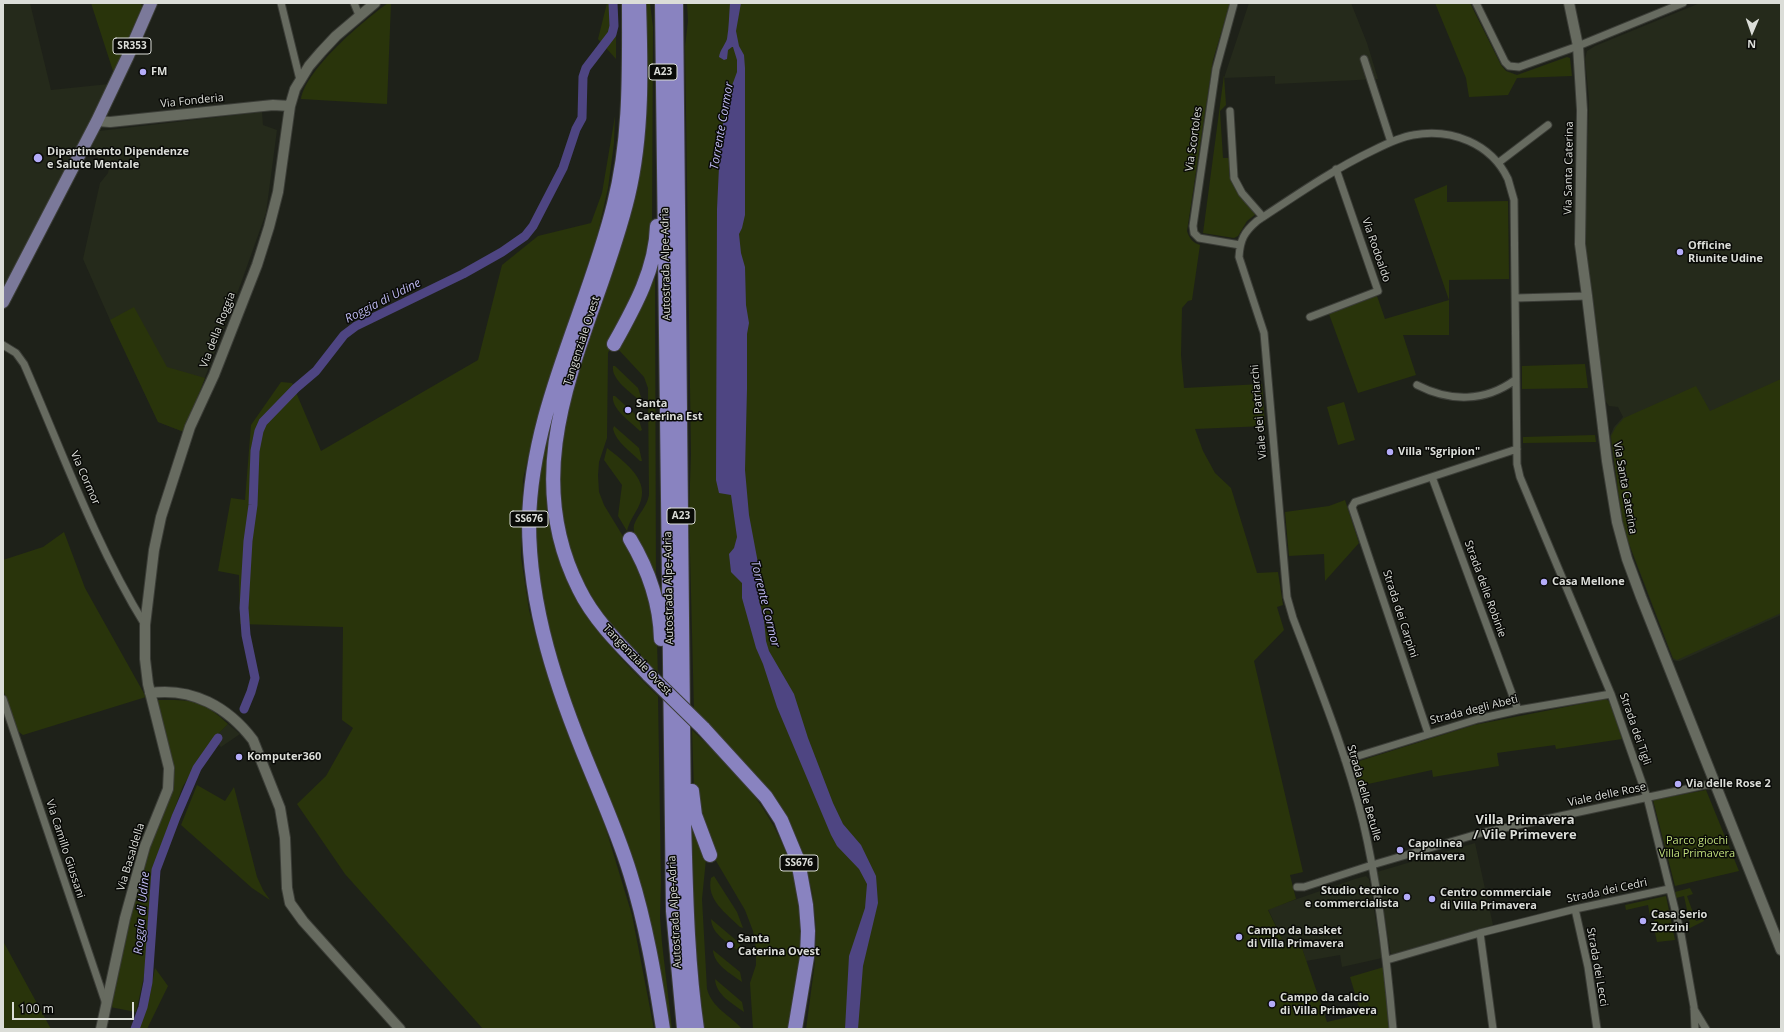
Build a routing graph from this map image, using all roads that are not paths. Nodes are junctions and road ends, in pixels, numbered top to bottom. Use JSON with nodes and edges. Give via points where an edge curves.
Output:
{"nodes":[{"id":1,"x":151,"y":3,"type":"edge"},
{"id":2,"x":281,"y":3,"type":"edge"},
{"id":3,"x":354,"y":3,"type":"edge"},
{"id":4,"x":375,"y":3,"type":"edge"},
{"id":5,"x":629,"y":3,"type":"edge"},
{"id":6,"x":639,"y":3,"type":"edge"},
{"id":7,"x":662,"y":3,"type":"edge"},
{"id":8,"x":676,"y":3,"type":"edge"},
{"id":9,"x":1234,"y":3,"type":"edge"},
{"id":10,"x":1476,"y":3,"type":"edge"},
{"id":11,"x":1569,"y":3,"type":"edge"},
{"id":12,"x":1684,"y":3,"type":"edge"},
{"id":13,"x":359,"y":16,"type":"junction"},
{"id":14,"x":1578,"y":46,"type":"junction"},
{"id":15,"x":1364,"y":59,"type":"dead end"},
{"id":16,"x":300,"y":80,"type":"junction"},
{"id":17,"x":290,"y":106,"type":"junction"},
{"id":18,"x":1230,"y":111,"type":"dead end"},
{"id":19,"x":97,"y":121,"type":"junction"},
{"id":20,"x":1548,"y":124,"type":"dead end"},
{"id":21,"x":664,"y":141,"type":"junction"},
{"id":22,"x":1391,"y":142,"type":"junction"},
{"id":23,"x":1498,"y":163,"type":"junction"},
{"id":24,"x":1336,"y":169,"type":"junction"},
{"id":25,"x":1263,"y":216,"type":"junction"},
{"id":26,"x":1240,"y":245,"type":"junction"},
{"id":27,"x":1587,"y":296,"type":"junction"},
{"id":28,"x":1516,"y":298,"type":"junction"},
{"id":29,"x":3,"y":302,"type":"edge"},
{"id":30,"x":1310,"y":317,"type":"dead end"},
{"id":31,"x":614,"y":344,"type":"dead end"},
{"id":32,"x":3,"y":345,"type":"edge"},
{"id":33,"x":1516,"y":380,"type":"junction"},
{"id":34,"x":1417,"y":385,"type":"dead end"},
{"id":35,"x":1517,"y":449,"type":"junction"},
{"id":36,"x":1432,"y":477,"type":"junction"},
{"id":37,"x":630,"y":539,"type":"dead end"},
{"id":38,"x":1292,"y":618,"type":"joint"},
{"id":39,"x":145,"y":624,"type":"junction"},
{"id":40,"x":150,"y":693,"type":"junction"},
{"id":41,"x":1611,"y":694,"type":"junction"},
{"id":42,"x":3,"y":699,"type":"edge"},
{"id":43,"x":1518,"y":710,"type":"junction"},
{"id":44,"x":683,"y":725,"type":"junction"},
{"id":45,"x":1428,"y":734,"type":"junction"},
{"id":46,"x":671,"y":739,"type":"junction"},
{"id":47,"x":1345,"y":760,"type":"junction"},
{"id":48,"x":1715,"y":785,"type":"junction"},
{"id":49,"x":1647,"y":797,"type":"junction"},
{"id":50,"x":710,"y":855,"type":"dead end"},
{"id":51,"x":1372,"y":865,"type":"junction"},
{"id":52,"x":1297,"y":887,"type":"dead end"},
{"id":53,"x":1669,"y":889,"type":"junction"},
{"id":54,"x":1575,"y":909,"type":"junction"},
{"id":55,"x":1480,"y":933,"type":"junction"},
{"id":56,"x":1781,"y":950,"type":"edge"},
{"id":57,"x":1387,"y":960,"type":"junction"},
{"id":58,"x":106,"y":1006,"type":"junction"},
{"id":59,"x":1694,"y":1009,"type":"junction"},
{"id":60,"x":101,"y":1029,"type":"edge"},
{"id":61,"x":400,"y":1029,"type":"edge"},
{"id":62,"x":663,"y":1029,"type":"edge"},
{"id":63,"x":684,"y":1029,"type":"edge"},
{"id":64,"x":697,"y":1029,"type":"edge"},
{"id":65,"x":795,"y":1029,"type":"edge"},
{"id":66,"x":1394,"y":1029,"type":"edge"},
{"id":67,"x":1493,"y":1029,"type":"edge"},
{"id":68,"x":1597,"y":1029,"type":"edge"},
{"id":69,"x":1695,"y":1029,"type":"edge"},
{"id":70,"x":1706,"y":1029,"type":"edge"}],
"edges":[{"from":1,"to":19,"type":"main road","number":"SR353"},
{"from":2,"to":16,"type":"street"},
{"from":3,"to":13,"type":"street"},
{"from":4,"to":13,"type":"street","name":"Via della Roggia"},
{"from":5,"to":62,"type":"highway","name":"Tangenziale Ovest","number":"SS676","via":[[628,124],[624,158],[603,243],[545,415],[531,492],[530,562],[536,602],[555,674],[630,873],[646,934]]},
{"from":6,"to":65,"type":"highway","name":"Tangenziale Ovest","number":"SS676","bridge":true,"via":[[636,147],[628,194],[614,248],[569,376],[558,422],[553,474],[554,511],[568,564],[579,590],[604,627],[703,728],[766,797],[781,820],[798,861],[808,931],[807,958]]},
{"from":7,"to":21,"type":"highway","name":"Autostrada Alpe-Adria","number":"A23"},
{"from":8,"to":44,"type":"highway","name":"Autostrada Alpe-Adria","number":"A23"},
{"from":9,"to":26,"type":"street","name":"Via Scortoles","via":[[1216,69],[1193,226],[1194,233],[1199,238]]},
{"from":10,"to":14,"type":"street","via":[[1509,66],[1519,67]]},
{"from":11,"to":14,"type":"street","name":"Via Santa Caterina"},
{"from":12,"to":14,"type":"street"},
{"from":13,"to":16,"type":"street","name":"Via della Roggia","via":[[321,52]]},
{"from":14,"to":27,"type":"street","name":"Via Santa Caterina","via":[[1582,110],[1580,244]]},
{"from":15,"to":22,"type":"street"},
{"from":16,"to":17,"type":"street","name":"Via della Roggia"},
{"from":17,"to":19,"type":"street","name":"Via Fonderia","via":[[273,105],[110,122]]},
{"from":17,"to":39,"type":"street","name":"Via della Roggia","via":[[278,192],[269,227],[214,375],[188,434],[161,516]]},
{"from":18,"to":25,"type":"street","via":[[1234,178],[1242,193]]},
{"from":19,"to":29,"type":"main road"},
{"from":20,"to":23,"type":"street"},
{"from":21,"to":31,"type":"highway","via":[[658,170],[657,236],[654,254],[638,299]]},
{"from":21,"to":46,"type":"highway","name":"Autostrada Alpe-Adria","number":"A23"},
{"from":22,"to":23,"type":"street","via":[[1419,134],[1439,132],[1459,136],[1479,146]]},
{"from":22,"to":24,"type":"street"},
{"from":23,"to":28,"type":"street","via":[[1508,179],[1514,200]]},
{"from":24,"to":25,"type":"street"},
{"from":24,"to":30,"type":"street","name":"Via Rodoaldo","via":[[1378,291]]},
{"from":25,"to":26,"type":"street","via":[[1246,230]]},
{"from":26,"to":38,"type":"street","name":"Viale dei Patriarchi","via":[[1239,257],[1264,334],[1287,597]]},
{"from":27,"to":28,"type":"street"},
{"from":27,"to":48,"type":"street","name":"Via Santa Caterina","via":[[1617,522],[1625,552]]},
{"from":28,"to":33,"type":"street"},
{"from":32,"to":39,"type":"street","name":"Via Cormor","via":[[16,353],[24,364],[110,560],[127,596]]},
{"from":33,"to":34,"type":"street","via":[[1481,396],[1452,397],[1430,392]]},
{"from":33,"to":35,"type":"street"},
{"from":35,"to":36,"type":"street"},
{"from":35,"to":41,"type":"street","name":"Strada dei Tigli","via":[[1520,477]]},
{"from":36,"to":43,"type":"street","name":"Strada delle Robinie"},
{"from":36,"to":45,"type":"street","name":"Strada dei Carpini","via":[[1355,502],[1352,507]]},
{"from":37,"to":46,"type":"highway","via":[[642,560],[658,612],[661,630],[663,709]]},
{"from":38,"to":47,"type":"street","name":"Strada delle Betulle"},
{"from":39,"to":40,"type":"street","name":"Via della Roggia","via":[[145,671]]},
{"from":40,"to":58,"type":"street","name":"Via Basaldella","via":[[169,768],[169,782],[146,846],[125,918]]},
{"from":40,"to":61,"type":"street","via":[[190,694],[207,700],[246,730],[253,740],[280,808],[290,903],[303,921]]},
{"from":41,"to":43,"type":"street","name":"Strada degli Abeti"},
{"from":41,"to":49,"type":"street","name":"Strada dei Tigli"},
{"from":42,"to":58,"type":"street","name":"Via Camillo Giussani"},
{"from":43,"to":45,"type":"street","name":"Strada degli Abeti"},
{"from":44,"to":50,"type":"highway","via":[[691,744],[692,802]]},
{"from":44,"to":64,"type":"highway","name":"Autostrada Alpe-Adria","number":"A23","via":[[686,906],[691,990]]},
{"from":45,"to":47,"type":"street","name":"Strada degli Abeti"},
{"from":46,"to":63,"type":"highway","name":"Autostrada Alpe-Adria","number":"A23","via":[[673,911]]},
{"from":47,"to":51,"type":"street","name":"Strada delle Betulle","via":[[1363,821]]},
{"from":48,"to":49,"type":"street","name":"Viale delle Rose"},
{"from":48,"to":56,"type":"street","name":"Via Santa Caterina"},
{"from":49,"to":51,"type":"street","name":"Viale delle Rose","via":[[1481,833]]},
{"from":49,"to":53,"type":"street","name":"Strada dei Tigli"},
{"from":51,"to":52,"type":"street","name":"Viale delle Rose"},
{"from":51,"to":57,"type":"street","name":"Strada delle Betulle"},
{"from":53,"to":54,"type":"street","name":"Strada dei Cedri"},
{"from":53,"to":59,"type":"street","name":"Strada dei Tigli","via":[[1681,934]]},
{"from":54,"to":55,"type":"street","name":"Strada dei Cedri"},
{"from":54,"to":68,"type":"street","name":"Strada dei Lecci","via":[[1588,967]]},
{"from":55,"to":57,"type":"street","name":"Strada dei Cedri"},
{"from":55,"to":67,"type":"street"},
{"from":57,"to":66,"type":"street","name":"Strada delle Betulle"},
{"from":58,"to":60,"type":"street","name":"Via Basaldella"},
{"from":59,"to":69,"type":"street","name":"Strada dei Tigli"},
{"from":59,"to":70,"type":"street"}]}
